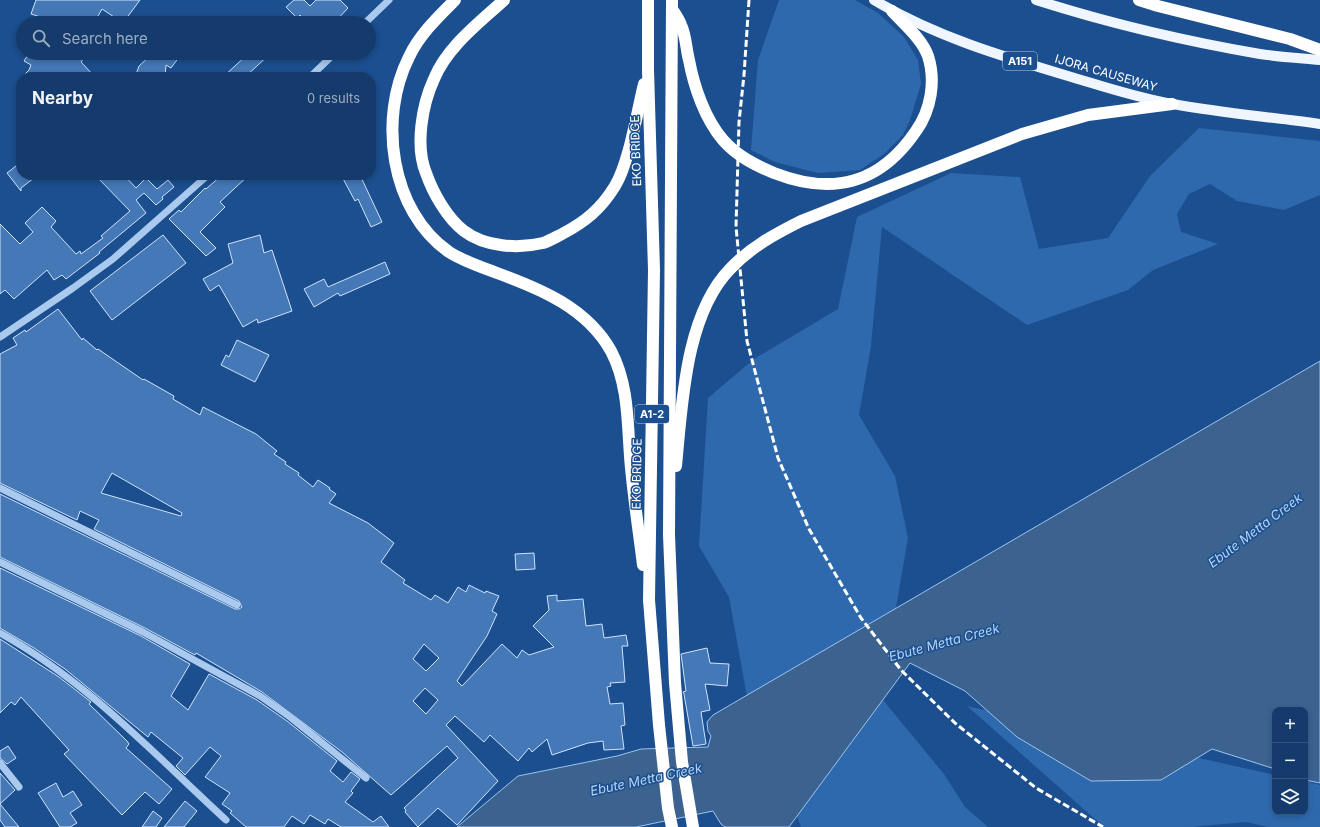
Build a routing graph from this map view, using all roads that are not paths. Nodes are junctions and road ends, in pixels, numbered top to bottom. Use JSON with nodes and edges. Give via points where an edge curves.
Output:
{"nodes":[{"id":1,"x":389,"y":0,"type":"edge"},
{"id":2,"x":455,"y":0,"type":"edge"},
{"id":3,"x":504,"y":0,"type":"edge"},
{"id":4,"x":648,"y":0,"type":"edge"},
{"id":5,"x":874,"y":0,"type":"edge"},
{"id":6,"x":1036,"y":0,"type":"edge"},
{"id":7,"x":1139,"y":0,"type":"edge"},
{"id":8,"x":672,"y":4,"type":"edge"},
{"id":9,"x":892,"y":11,"type":"junction"},
{"id":10,"x":372,"y":16,"type":"edge"},
{"id":11,"x":1320,"y":50,"type":"edge"},
{"id":12,"x":327,"y":60,"type":"edge"},
{"id":13,"x":1320,"y":60,"type":"edge"},
{"id":14,"x":648,"y":70,"type":"junction"},
{"id":15,"x":315,"y":72,"type":"edge"},
{"id":16,"x":1172,"y":104,"type":"junction"},
{"id":17,"x":1320,"y":124,"type":"edge"},
{"id":18,"x":202,"y":180,"type":"edge"},
{"id":19,"x":0,"y":337,"type":"edge"},
{"id":20,"x":0,"y":488,"type":"edge"},
{"id":21,"x":669,"y":535,"type":"junction"},
{"id":22,"x":0,"y":562,"type":"edge"},
{"id":23,"x":648,"y":600,"type":"junction"},
{"id":24,"x":237,"y":605,"type":"dead end"},
{"id":25,"x":0,"y":634,"type":"edge"},
{"id":26,"x":0,"y":763,"type":"edge"},
{"id":27,"x":366,"y":778,"type":"dead end"},
{"id":28,"x":19,"y":787,"type":"dead end"},
{"id":29,"x":226,"y":820,"type":"dead end"},
{"id":30,"x":672,"y":827,"type":"edge"},
{"id":31,"x":693,"y":827,"type":"edge"}],
"edges":[{"from":1,"to":10,"type":"street"},
{"from":2,"to":23,"type":"highway","via":[[422,36],[400,78],[392,125],[398,173],[405,196],[417,218],[434,239],[450,252],[469,262],[540,289],[560,300],[597,331],[611,350],[625,394],[631,466]]},
{"from":3,"to":14,"type":"highway","via":[[448,56],[434,78],[425,101],[421,122],[425,172],[452,219],[465,232],[482,240],[521,247],[544,243],[582,224],[601,206],[616,185],[624,165]]},
{"from":4,"to":14,"type":"highway","name":"EKO BRIDGE","number":"A1-2"},
{"from":5,"to":9,"type":"main road","name":"IJORA CAUSEWAY","number":"A151"},
{"from":6,"to":13,"type":"main road","via":[[1078,14],[1165,34],[1260,54]]},
{"from":7,"to":11,"type":"highway","via":[[1290,39]]},
{"from":8,"to":9,"type":"highway","via":[[682,24],[698,92],[708,116],[723,140],[738,154],[757,166],[803,183],[828,185],[872,174],[891,162],[922,124],[932,86],[928,56],[917,38]]},
{"from":8,"to":21,"type":"highway","number":"A1-2"},
{"from":9,"to":16,"type":"main road","name":"IJORA CAUSEWAY","number":"A151","via":[[932,30],[1002,56],[1117,91]]},
{"from":12,"to":15,"type":"street"},
{"from":14,"to":23,"type":"highway","name":"EKO BRIDGE","number":"A1-2","via":[[654,270]]},
{"from":16,"to":17,"type":"main road","name":"IJORA CAUSEWAY","number":"A151"},
{"from":16,"to":21,"type":"highway","via":[[1088,115],[1022,134],[801,221],[773,235],[750,251],[730,269],[714,292],[692,343]]},
{"from":18,"to":19,"type":"street","via":[[113,259]]},
{"from":20,"to":24,"type":"street"},
{"from":21,"to":31,"type":"highway","number":"A1-2","via":[[675,683],[682,762]]},
{"from":22,"to":27,"type":"street","via":[[143,632],[260,696]]},
{"from":23,"to":30,"type":"highway","name":"EKO BRIDGE","number":"A1-2","via":[[659,725]]},
{"from":25,"to":29,"type":"street","via":[[29,649],[99,702]]},
{"from":26,"to":28,"type":"street"}]}
